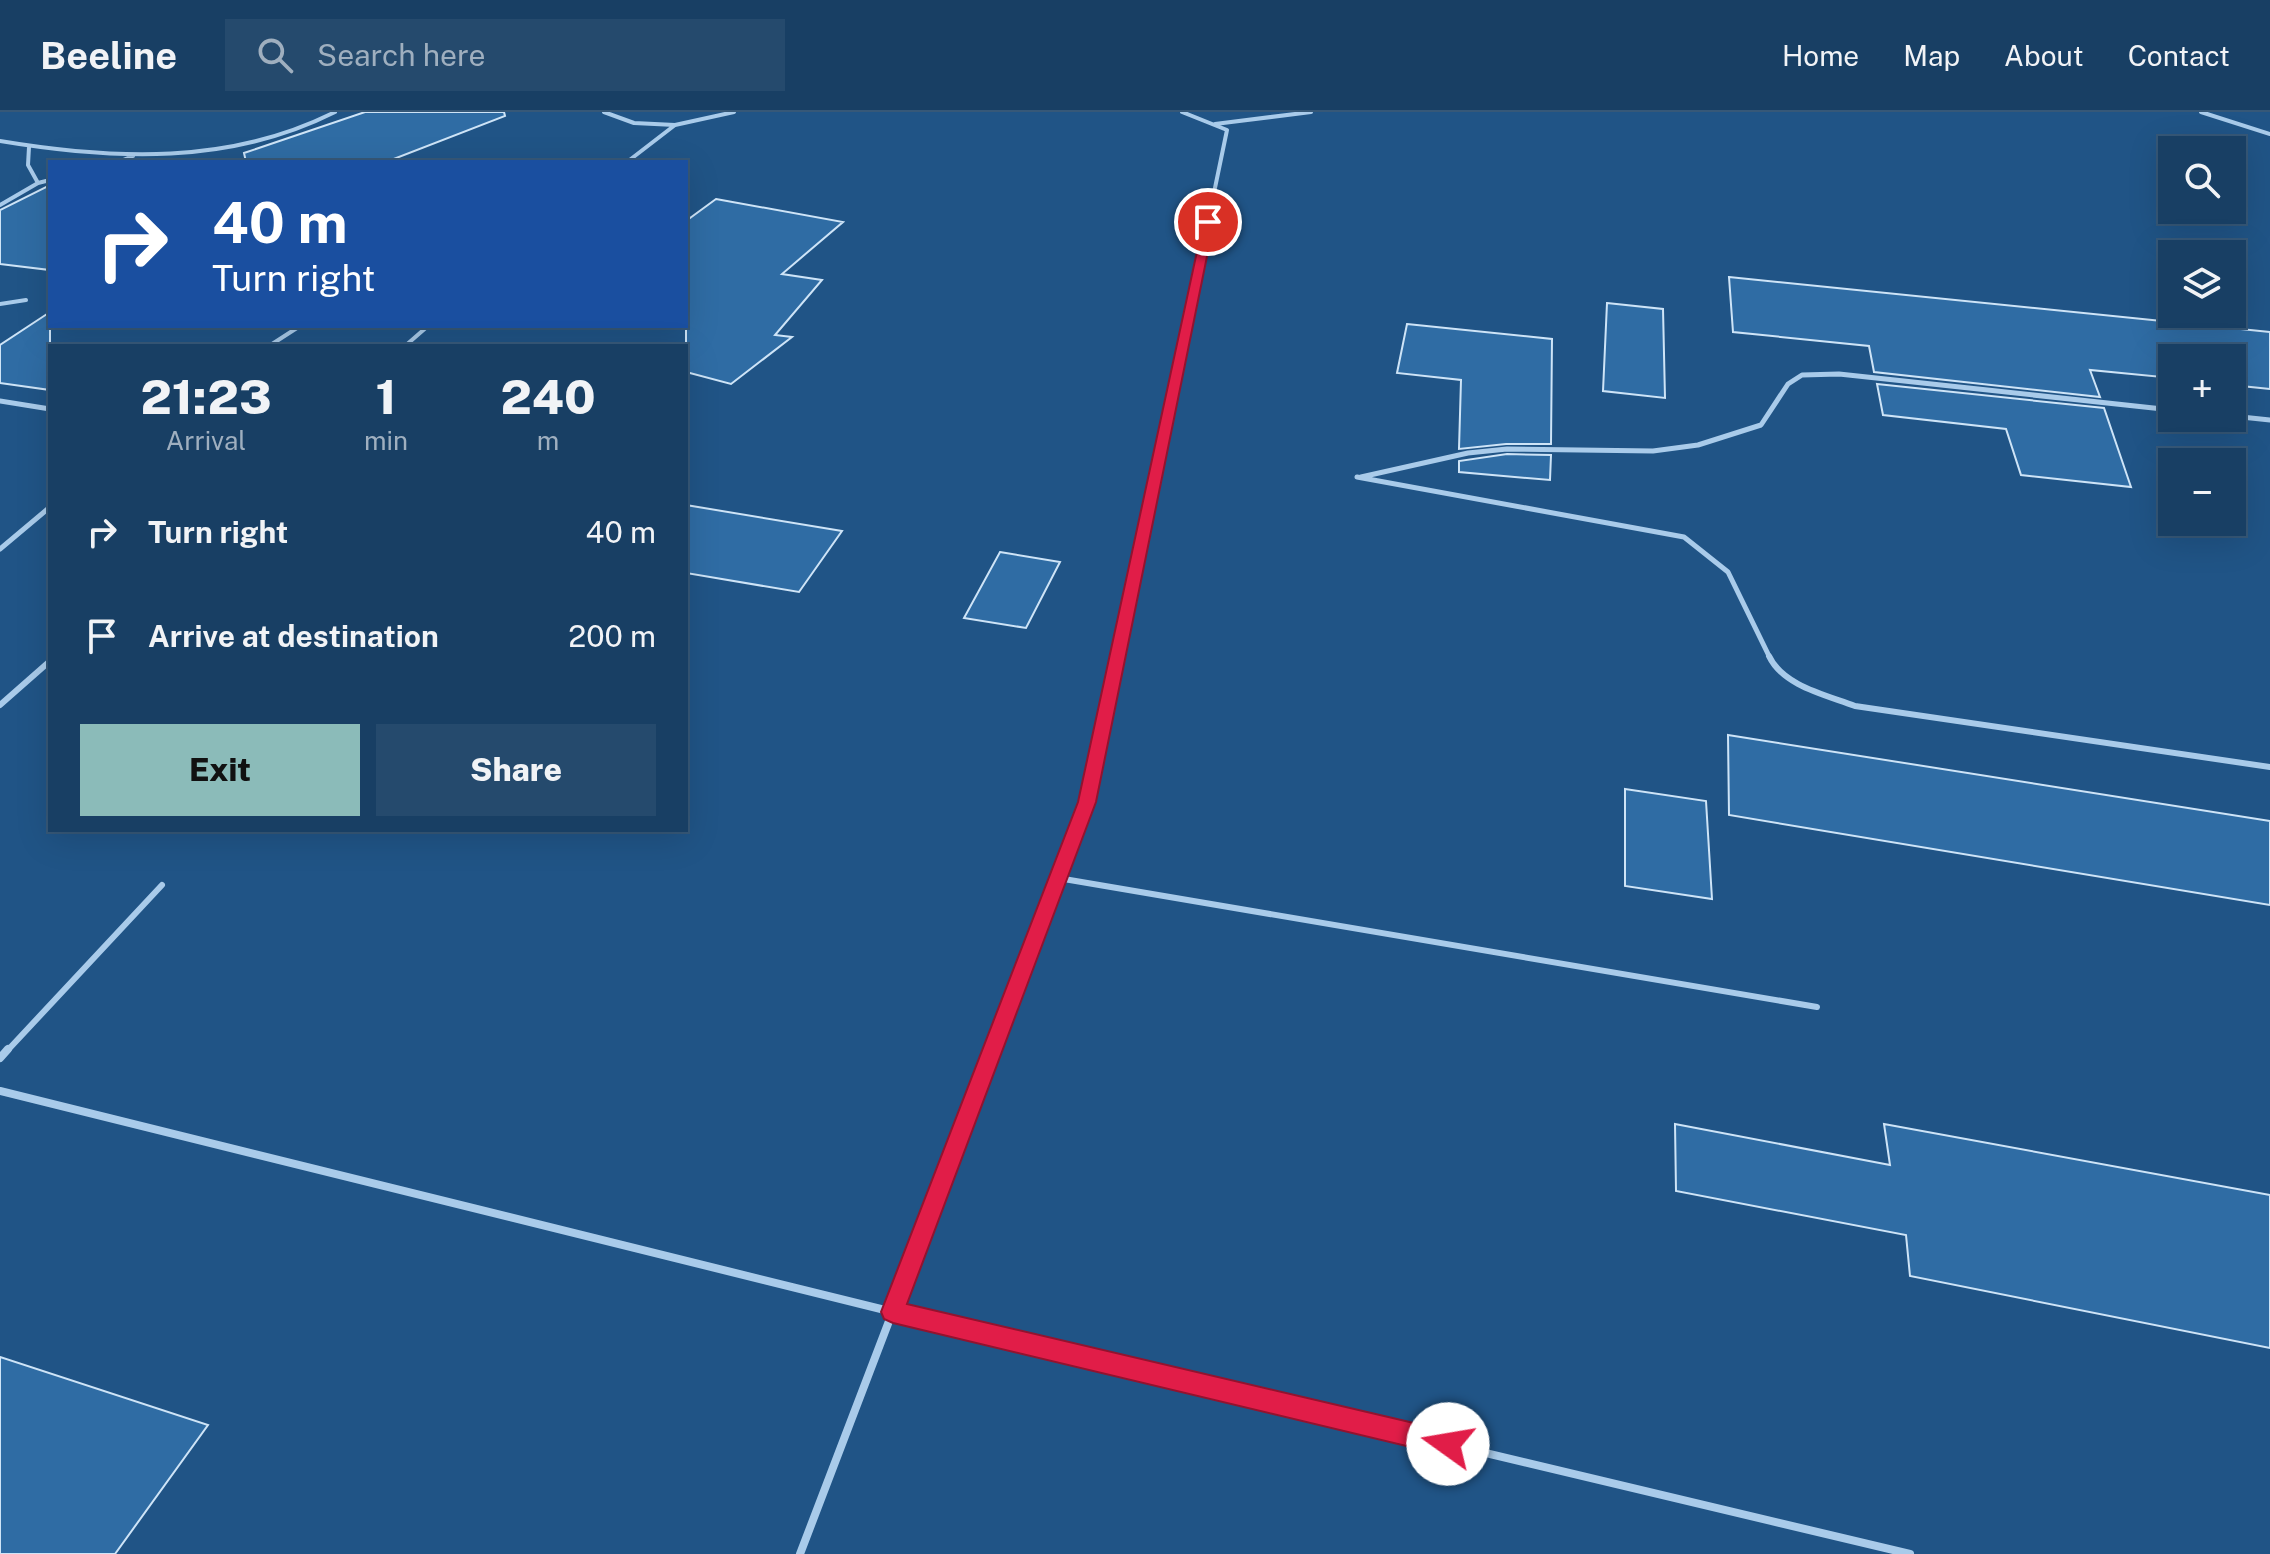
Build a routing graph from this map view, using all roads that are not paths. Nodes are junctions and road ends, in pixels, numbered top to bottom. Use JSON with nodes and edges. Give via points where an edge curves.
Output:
{"nodes":[{"id":1,"x":335,"y":112,"type":"edge"},
{"id":2,"x":604,"y":112,"type":"edge"},
{"id":3,"x":734,"y":112,"type":"edge"},
{"id":4,"x":1182,"y":112,"type":"edge"},
{"id":5,"x":1311,"y":112,"type":"edge"},
{"id":6,"x":2201,"y":112,"type":"edge"},
{"id":7,"x":675,"y":125,"type":"junction"},
{"id":8,"x":1214,"y":125,"type":"junction"},
{"id":9,"x":2270,"y":134,"type":"edge"},
{"id":10,"x":0,"y":141,"type":"edge"},
{"id":11,"x":29,"y":147,"type":"junction"},
{"id":12,"x":136,"y":155,"type":"junction"},
{"id":13,"x":123,"y":160,"type":"edge"},
{"id":14,"x":630,"y":160,"type":"edge"},
{"id":15,"x":48,"y":180,"type":"edge"},
{"id":16,"x":38,"y":183,"type":"junction"},
{"id":17,"x":0,"y":205,"type":"edge"},
{"id":18,"x":26,"y":300,"type":"dead end"},
{"id":19,"x":0,"y":304,"type":"edge"},
{"id":20,"x":297,"y":328,"type":"edge"},
{"id":21,"x":426,"y":328,"type":"edge"},
{"id":22,"x":272,"y":344,"type":"edge"},
{"id":23,"x":407,"y":344,"type":"edge"},
{"id":24,"x":0,"y":401,"type":"edge"},
{"id":25,"x":2158,"y":408,"type":"edge"},
{"id":26,"x":48,"y":409,"type":"edge"},
{"id":27,"x":2246,"y":417,"type":"edge"},
{"id":28,"x":2270,"y":420,"type":"edge"},
{"id":29,"x":48,"y":509,"type":"edge"},
{"id":30,"x":0,"y":549,"type":"edge"},
{"id":31,"x":48,"y":663,"type":"edge"},
{"id":32,"x":0,"y":705,"type":"edge"},
{"id":33,"x":2270,"y":767,"type":"edge"},
{"id":34,"x":1058,"y":878,"type":"junction"},
{"id":35,"x":162,"y":885,"type":"dead end"},
{"id":36,"x":1817,"y":1007,"type":"dead end"},
{"id":37,"x":0,"y":1058,"type":"edge"},
{"id":38,"x":0,"y":1091,"type":"edge"},
{"id":39,"x":893,"y":1312,"type":"junction"},
{"id":40,"x":800,"y":1554,"type":"edge"},
{"id":41,"x":1910,"y":1554,"type":"edge"}],
"edges":[{"from":1,"to":12,"type":"lane","via":[[253,143]]},
{"from":2,"to":7,"type":"lane","via":[[634,123]]},
{"from":3,"to":7,"type":"lane"},
{"from":4,"to":8,"type":"lane"},
{"from":5,"to":8,"type":"lane"},
{"from":6,"to":9,"type":"lane"},
{"from":7,"to":14,"type":"lane"},
{"from":8,"to":34,"type":"lane","via":[[1227,130],[1087,802]]},
{"from":10,"to":11,"type":"lane"},
{"from":11,"to":12,"type":"lane"},
{"from":11,"to":16,"type":"lane","via":[[28,165]]},
{"from":12,"to":13,"type":"lane"},
{"from":15,"to":16,"type":"lane"},
{"from":16,"to":17,"type":"lane"},
{"from":18,"to":19,"type":"lane"},
{"from":20,"to":22,"type":"lane"},
{"from":21,"to":23,"type":"lane"},
{"from":24,"to":26,"type":"lane"},
{"from":25,"to":33,"type":"lane","via":[[1839,374],[1802,375],[1788,384],[1761,425],[1698,445],[1653,451],[1507,449],[1357,477],[1684,537],[1728,572],[1774,667],[1805,688],[1855,706]]},
{"from":27,"to":28,"type":"lane"},
{"from":29,"to":30,"type":"lane"},
{"from":31,"to":32,"type":"lane"},
{"from":34,"to":36,"type":"lane"},
{"from":34,"to":39,"type":"lane"},
{"from":35,"to":37,"type":"lane"},
{"from":38,"to":39,"type":"lane"},
{"from":39,"to":40,"type":"lane"},
{"from":39,"to":41,"type":"lane"}]}
